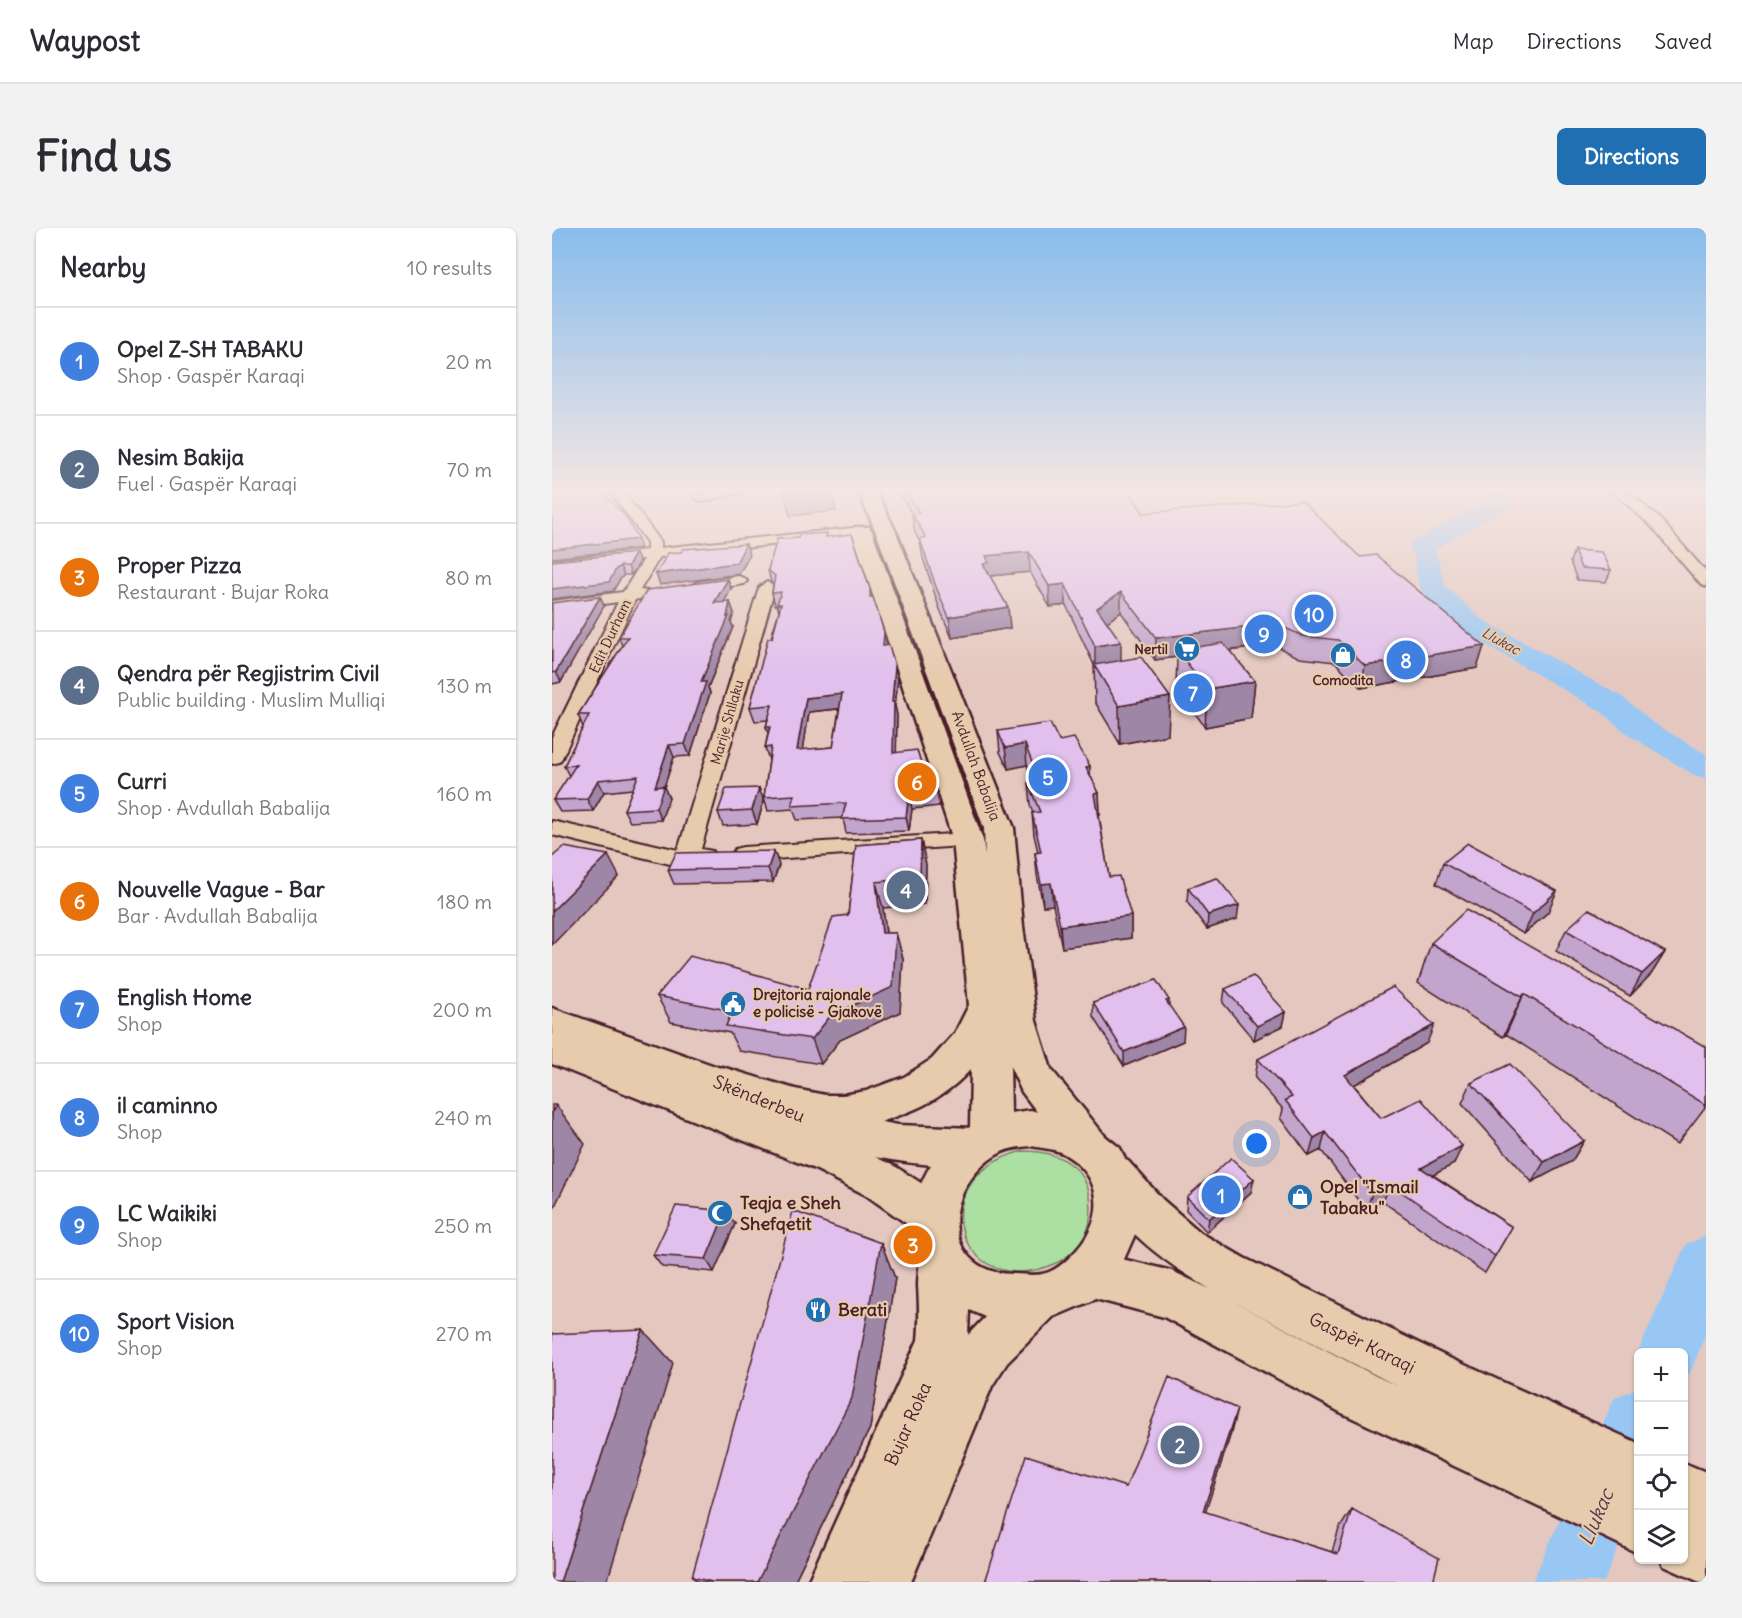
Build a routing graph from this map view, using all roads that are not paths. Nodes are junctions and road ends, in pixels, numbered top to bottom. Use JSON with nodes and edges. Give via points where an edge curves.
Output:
{"nodes":[{"id":1,"x":670,"y":552,"type":"edge"},
{"id":2,"x":869,"y":552,"type":"edge"},
{"id":3,"x":894,"y":552,"type":"edge"},
{"id":4,"x":1681,"y":552,"type":"edge"},
{"id":5,"x":654,"y":554,"type":"junction"},
{"id":6,"x":552,"y":564,"type":"edge"},
{"id":7,"x":1704,"y":579,"type":"edge"},
{"id":8,"x":739,"y":581,"type":"dead end"},
{"id":9,"x":767,"y":587,"type":"dead end"},
{"id":10,"x":676,"y":589,"type":"edge"},
{"id":11,"x":653,"y":592,"type":"edge"},
{"id":12,"x":629,"y":595,"type":"junction"},
{"id":13,"x":552,"y":606,"type":"edge"},
{"id":14,"x":552,"y":758,"type":"edge"},
{"id":15,"x":552,"y":828,"type":"edge"},
{"id":16,"x":968,"y":840,"type":"junction"},
{"id":17,"x":687,"y":857,"type":"junction"},
{"id":18,"x":987,"y":1005,"type":"junction"},
{"id":19,"x":555,"y":1035,"type":"edge"},
{"id":20,"x":722,"y":1084,"type":"junction"},
{"id":21,"x":982,"y":1142,"type":"junction"},
{"id":22,"x":1100,"y":1160,"type":"junction"},
{"id":23,"x":938,"y":1237,"type":"junction"},
{"id":24,"x":1088,"y":1274,"type":"junction"},
{"id":25,"x":1038,"y":1299,"type":"junction"},
{"id":26,"x":1466,"y":1419,"type":"junction"},
{"id":27,"x":1634,"y":1469,"type":"edge"},
{"id":28,"x":1634,"y":1523,"type":"edge"},
{"id":29,"x":837,"y":1582,"type":"edge"},
{"id":30,"x":882,"y":1582,"type":"edge"}],
"edges":[{"from":1,"to":5,"type":"street"},
{"from":2,"to":16,"type":"main road","name":"Avdullah Babalija"},
{"from":3,"to":22,"type":"main road","name":"Avdullah Babalija","via":[[999,828],[1017,1021],[1026,1060],[1036,1080]]},
{"from":4,"to":7,"type":"street"},
{"from":5,"to":6,"type":"street"},
{"from":5,"to":12,"type":"street","name":"Edit Durham"},
{"from":8,"to":10,"type":"street"},
{"from":9,"to":17,"type":"street","name":"Marije Shllaku"},
{"from":11,"to":12,"type":"street"},
{"from":12,"to":13,"type":"street"},
{"from":12,"to":14,"type":"street","name":"Edit Durham"},
{"from":15,"to":17,"type":"street","via":[[674,858]]},
{"from":16,"to":17,"type":"street"},
{"from":16,"to":18,"type":"main road","name":"Avdullah Babalija"},
{"from":18,"to":20,"type":"main road","via":[[966,1050],[936,1080],[866,1109],[837,1113],[802,1107]]},
{"from":18,"to":21,"type":"main road","name":"Avdullah Babalija","via":[[991,1073]]},
{"from":19,"to":20,"type":"main road","name":"Skënderbeu"},
{"from":19,"to":23,"type":"main road","name":"Skënderbeu","via":[[881,1181]]},
{"from":20,"to":21,"type":"main road","name":"Skënderbeu","via":[[785,1111],[866,1137],[898,1143]]},
{"from":21,"to":22,"type":"main road","via":[[1010,1130],[1052,1129],[1071,1135]]},
{"from":21,"to":23,"type":"main road","via":[[957,1161],[945,1178],[937,1196]]},
{"from":22,"to":24,"type":"main road","via":[[1119,1195],[1119,1215],[1114,1237]]},
{"from":22,"to":26,"type":"main road","name":"Gaspër Karaqi","via":[[1148,1215],[1185,1249],[1304,1314]]},
{"from":23,"to":25,"type":"main road","via":[[959,1278],[981,1293],[1018,1300]]},
{"from":23,"to":29,"type":"main road","name":"Bujar Roka","via":[[945,1314],[943,1340]]},
{"from":24,"to":25,"type":"main road","via":[[1073,1285]]},
{"from":24,"to":26,"type":"main road","name":"Gaspër Karaqi","via":[[1172,1295],[1358,1394]]},
{"from":25,"to":30,"type":"main road","via":[[990,1346],[974,1368]]},
{"from":26,"to":27,"type":"main road","name":"Gaspër Karaqi"},
{"from":26,"to":28,"type":"main road","name":"Gaspër Karaqi"}]}
